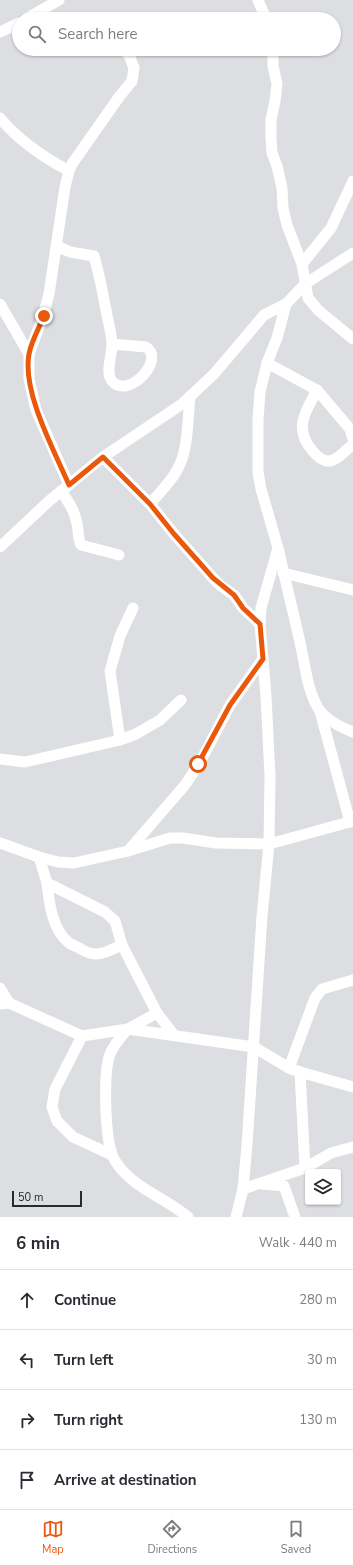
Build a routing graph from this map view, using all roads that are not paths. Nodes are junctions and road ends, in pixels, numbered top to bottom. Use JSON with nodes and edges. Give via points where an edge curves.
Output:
{"nodes":[{"id":1,"x":59,"y":0,"type":"edge"},
{"id":2,"x":258,"y":0,"type":"edge"},
{"id":3,"x":38,"y":12,"type":"edge"},
{"id":4,"x":263,"y":12,"type":"edge"},
{"id":5,"x":129,"y":56,"type":"edge"},
{"id":6,"x":273,"y":56,"type":"edge"},
{"id":7,"x":0,"y":118,"type":"edge"},
{"id":8,"x":69,"y":171,"type":"junction"},
{"id":9,"x":353,"y":181,"type":"edge"},
{"id":10,"x":57,"y":246,"type":"junction"},
{"id":11,"x":353,"y":253,"type":"edge"},
{"id":12,"x":302,"y":264,"type":"junction"},
{"id":13,"x":305,"y":284,"type":"junction"},
{"id":14,"x":0,"y":304,"type":"edge"},
{"id":15,"x":286,"y":304,"type":"junction"},
{"id":16,"x":353,"y":339,"type":"edge"},
{"id":17,"x":112,"y":344,"type":"junction"},
{"id":18,"x":29,"y":354,"type":"junction"},
{"id":19,"x":267,"y":363,"type":"junction"},
{"id":20,"x":317,"y":390,"type":"junction"},
{"id":21,"x":190,"y":396,"type":"junction"},
{"id":22,"x":353,"y":438,"type":"edge"},
{"id":23,"x":353,"y":445,"type":"edge"},
{"id":24,"x":103,"y":457,"type":"junction"},
{"id":25,"x":65,"y":488,"type":"junction"},
{"id":26,"x":150,"y":504,"type":"junction"},
{"id":27,"x":0,"y":547,"type":"edge"},
{"id":28,"x":278,"y":548,"type":"junction"},
{"id":29,"x":119,"y":555,"type":"dead end"},
{"id":30,"x":284,"y":573,"type":"junction"},
{"id":31,"x":353,"y":590,"type":"edge"},
{"id":32,"x":133,"y":608,"type":"dead end"},
{"id":33,"x":260,"y":624,"type":"junction"},
{"id":34,"x":263,"y":659,"type":"junction"},
{"id":35,"x":181,"y":700,"type":"dead end"},
{"id":36,"x":319,"y":709,"type":"junction"},
{"id":37,"x":353,"y":732,"type":"edge"},
{"id":38,"x":120,"y":740,"type":"junction"},
{"id":39,"x":0,"y":759,"type":"edge"},
{"id":40,"x":352,"y":820,"type":"edge"},
{"id":41,"x":0,"y":843,"type":"edge"},
{"id":42,"x":269,"y":844,"type":"junction"},
{"id":43,"x":128,"y":851,"type":"junction"},
{"id":44,"x":39,"y":857,"type":"junction"},
{"id":45,"x":47,"y":882,"type":"junction"},
{"id":46,"x":122,"y":945,"type":"junction"},
{"id":47,"x":353,"y":980,"type":"edge"},
{"id":48,"x":0,"y":988,"type":"edge"},
{"id":49,"x":5,"y":1004,"type":"edge"},
{"id":50,"x":157,"y":1013,"type":"junction"},
{"id":51,"x":128,"y":1029,"type":"junction"},
{"id":52,"x":174,"y":1035,"type":"junction"},
{"id":53,"x":82,"y":1036,"type":"junction"},
{"id":54,"x":254,"y":1046,"type":"junction"},
{"id":55,"x":289,"y":1068,"type":"junction"},
{"id":56,"x":300,"y":1072,"type":"junction"},
{"id":57,"x":351,"y":1085,"type":"edge"},
{"id":58,"x":353,"y":1147,"type":"edge"},
{"id":59,"x":112,"y":1155,"type":"junction"},
{"id":60,"x":305,"y":1168,"type":"junction"},
{"id":61,"x":257,"y":1184,"type":"junction"},
{"id":62,"x":242,"y":1189,"type":"junction"},
{"id":63,"x":188,"y":1217,"type":"edge"},
{"id":64,"x":236,"y":1217,"type":"edge"},
{"id":65,"x":295,"y":1217,"type":"edge"}],
"edges":[{"from":1,"to":3,"type":"street"},
{"from":2,"to":4,"type":"street"},
{"from":5,"to":8,"type":"street","via":[[134,68],[132,82]]},
{"from":6,"to":12,"type":"street","via":[[277,84],[271,120],[272,153],[282,188],[287,225]]},
{"from":7,"to":8,"type":"street","via":[[18,137],[42,156]]},
{"from":8,"to":10,"type":"street"},
{"from":9,"to":12,"type":"street","via":[[330,228]]},
{"from":10,"to":17,"type":"street","via":[[70,252],[94,256],[100,275]]},
{"from":10,"to":18,"type":"street","via":[[44,316]]},
{"from":11,"to":13,"type":"street"},
{"from":12,"to":13,"type":"street"},
{"from":13,"to":15,"type":"street"},
{"from":13,"to":16,"type":"street","via":[[308,298],[318,310]]},
{"from":14,"to":18,"type":"street"},
{"from":15,"to":19,"type":"street"},
{"from":15,"to":21,"type":"street","via":[[264,316],[214,374]]},
{"from":17,"to":17,"type":"street","via":[[146,347],[150,350],[152,360],[144,375],[136,382],[124,387],[118,386],[110,379]]},
{"from":18,"to":25,"type":"street","via":[[29,379],[36,410]]},
{"from":19,"to":20,"type":"street"},
{"from":19,"to":28,"type":"street","via":[[260,392],[258,472]]},
{"from":20,"to":22,"type":"street","via":[[350,429]]},
{"from":20,"to":23,"type":"street","via":[[302,420],[306,443],[320,458],[327,461],[336,459]]},
{"from":21,"to":24,"type":"street"},
{"from":21,"to":26,"type":"street","via":[[184,455],[175,474]]},
{"from":24,"to":25,"type":"street"},
{"from":24,"to":26,"type":"street"},
{"from":25,"to":27,"type":"street"},
{"from":25,"to":29,"type":"street","via":[[77,520],[78,539],[81,545]]},
{"from":26,"to":33,"type":"street","via":[[213,578],[234,595]]},
{"from":28,"to":30,"type":"street"},
{"from":28,"to":33,"type":"street","via":[[263,601]]},
{"from":30,"to":31,"type":"street"},
{"from":30,"to":36,"type":"street","via":[[312,697]]},
{"from":32,"to":38,"type":"street","via":[[120,636],[110,671]]},
{"from":33,"to":34,"type":"street"},
{"from":34,"to":42,"type":"street","via":[[270,776]]},
{"from":34,"to":43,"type":"street","via":[[230,705],[185,785]]},
{"from":35,"to":38,"type":"street","via":[[160,720]]},
{"from":36,"to":37,"type":"street","via":[[336,724]]},
{"from":36,"to":40,"type":"street"},
{"from":38,"to":39,"type":"street","via":[[25,762]]},
{"from":40,"to":42,"type":"street"},
{"from":41,"to":44,"type":"street"},
{"from":42,"to":43,"type":"street","via":[[216,843],[170,838]]},
{"from":42,"to":54,"type":"street"},
{"from":43,"to":44,"type":"street","via":[[74,863]]},
{"from":44,"to":45,"type":"street"},
{"from":45,"to":46,"type":"street","via":[[110,916],[115,921]]},
{"from":45,"to":46,"type":"street","via":[[53,917],[59,931],[68,942],[96,954]]},
{"from":46,"to":50,"type":"street"},
{"from":47,"to":55,"type":"street","via":[[322,989],[315,998]]},
{"from":48,"to":49,"type":"street"},
{"from":49,"to":53,"type":"street"},
{"from":50,"to":51,"type":"street"},
{"from":50,"to":52,"type":"street"},
{"from":51,"to":52,"type":"street"},
{"from":51,"to":53,"type":"street"},
{"from":51,"to":59,"type":"street","via":[[110,1054],[106,1068],[107,1128]]},
{"from":52,"to":54,"type":"street"},
{"from":53,"to":59,"type":"street","via":[[55,1089],[52,1107],[57,1121],[73,1137]]},
{"from":54,"to":55,"type":"street"},
{"from":54,"to":62,"type":"street"},
{"from":55,"to":56,"type":"street"},
{"from":56,"to":57,"type":"street"},
{"from":56,"to":60,"type":"street"},
{"from":58,"to":60,"type":"street","via":[[331,1153]]},
{"from":59,"to":63,"type":"street","via":[[131,1179]]},
{"from":60,"to":61,"type":"street"},
{"from":61,"to":62,"type":"street"},
{"from":61,"to":65,"type":"street","via":[[284,1186]]},
{"from":62,"to":64,"type":"street"}]}
